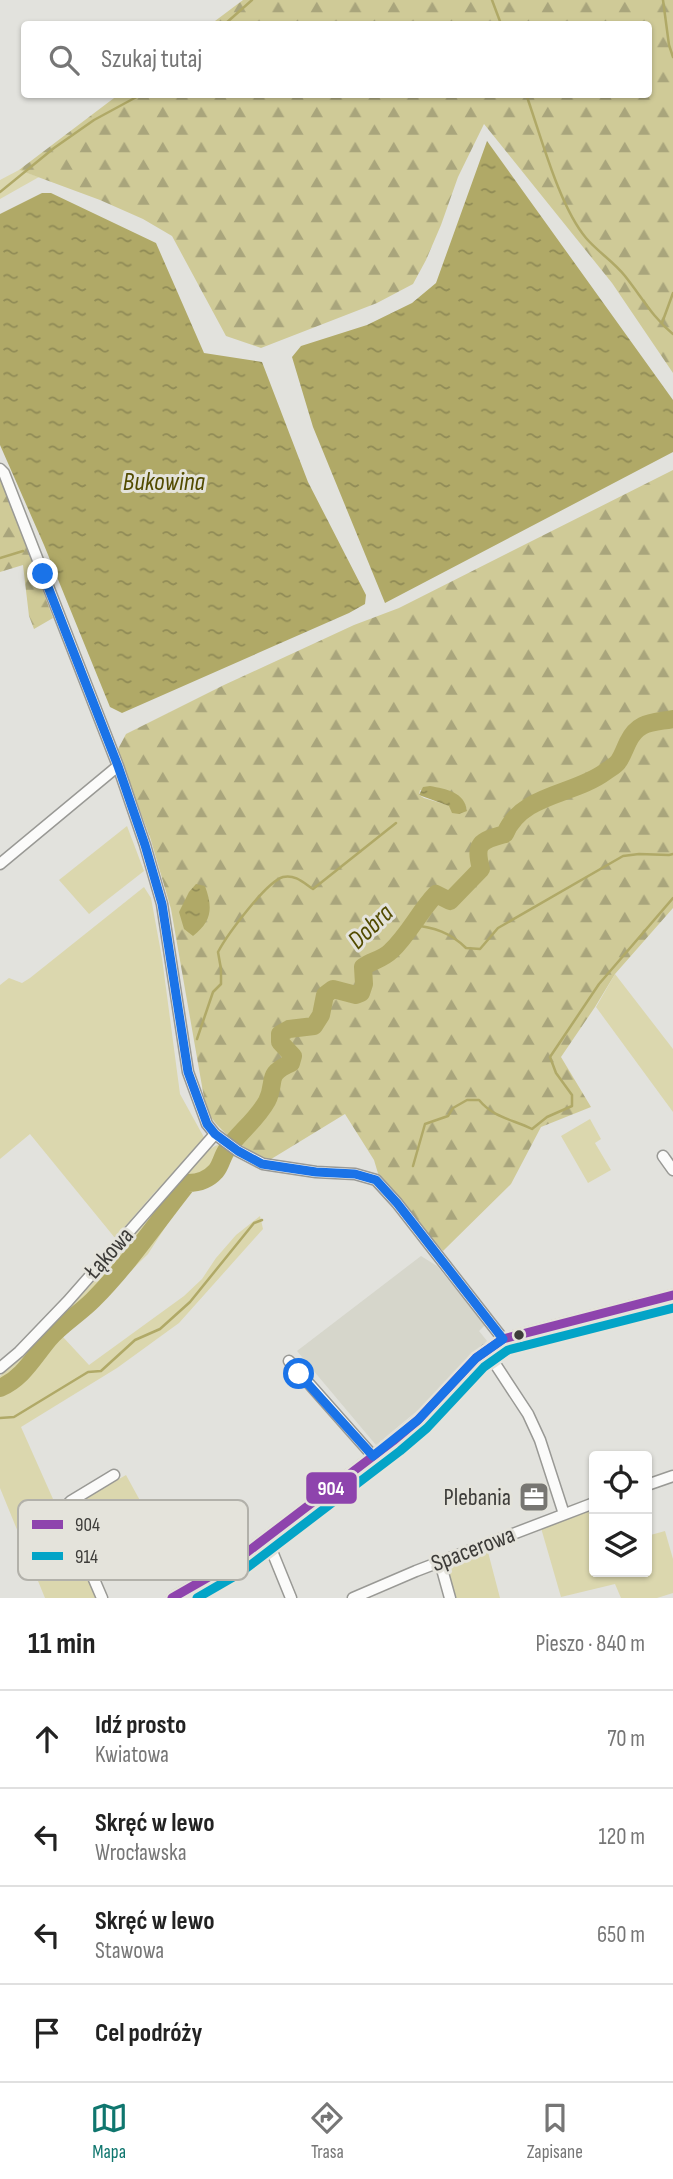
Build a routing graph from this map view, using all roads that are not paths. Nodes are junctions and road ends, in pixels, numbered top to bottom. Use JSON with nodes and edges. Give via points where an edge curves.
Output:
{"nodes":[{"id":1,"x":0,"y":469,"type":"edge"},
{"id":2,"x":118,"y":766,"type":"junction"},
{"id":3,"x":0,"y":863,"type":"edge"},
{"id":4,"x":215,"y":1134,"type":"junction"},
{"id":5,"x":663,"y":1157,"type":"dead end"},
{"id":6,"x":673,"y":1170,"type":"edge"},
{"id":7,"x":673,"y":1295,"type":"edge"},
{"id":8,"x":503,"y":1339,"type":"junction"},
{"id":9,"x":486,"y":1350,"type":"junction"},
{"id":10,"x":289,"y":1361,"type":"dead end"},
{"id":11,"x":0,"y":1368,"type":"edge"},
{"id":12,"x":373,"y":1456,"type":"junction"},
{"id":13,"x":114,"y":1475,"type":"dead end"},
{"id":14,"x":673,"y":1476,"type":"edge"},
{"id":15,"x":652,"y":1483,"type":"edge"},
{"id":16,"x":73,"y":1500,"type":"edge"},
{"id":17,"x":589,"y":1505,"type":"edge"},
{"id":18,"x":564,"y":1514,"type":"junction"},
{"id":19,"x":267,"y":1539,"type":"junction"},
{"id":20,"x":248,"y":1552,"type":"edge"},
{"id":21,"x":440,"y":1562,"type":"junction"},
{"id":22,"x":94,"y":1580,"type":"edge"},
{"id":23,"x":204,"y":1580,"type":"edge"},
{"id":24,"x":102,"y":1598,"type":"edge"},
{"id":25,"x":172,"y":1598,"type":"edge"},
{"id":26,"x":291,"y":1598,"type":"edge"},
{"id":27,"x":353,"y":1598,"type":"edge"},
{"id":28,"x":450,"y":1598,"type":"edge"}],
"edges":[{"from":1,"to":2,"type":"street"},
{"from":2,"to":3,"type":"street"},
{"from":2,"to":4,"type":"street","via":[[162,904],[188,1072],[201,1112]]},
{"from":4,"to":8,"type":"street","via":[[262,1164],[376,1180]]},
{"from":4,"to":11,"type":"street","name":"Łąkowa","via":[[68,1301]]},
{"from":5,"to":6,"type":"street"},
{"from":7,"to":8,"type":"street"},
{"from":8,"to":9,"type":"street"},
{"from":9,"to":12,"type":"street","via":[[418,1420]]},
{"from":9,"to":18,"type":"street","via":[[528,1413]]},
{"from":10,"to":12,"type":"street"},
{"from":12,"to":19,"type":"street"},
{"from":13,"to":16,"type":"street"},
{"from":14,"to":15,"type":"street"},
{"from":17,"to":18,"type":"street","name":"Spacerowa"},
{"from":18,"to":21,"type":"street","name":"Spacerowa"},
{"from":19,"to":20,"type":"street"},
{"from":19,"to":26,"type":"street"},
{"from":21,"to":27,"type":"street","name":"Spacerowa"},
{"from":21,"to":28,"type":"street"},
{"from":22,"to":24,"type":"street"},
{"from":23,"to":25,"type":"street"}]}
